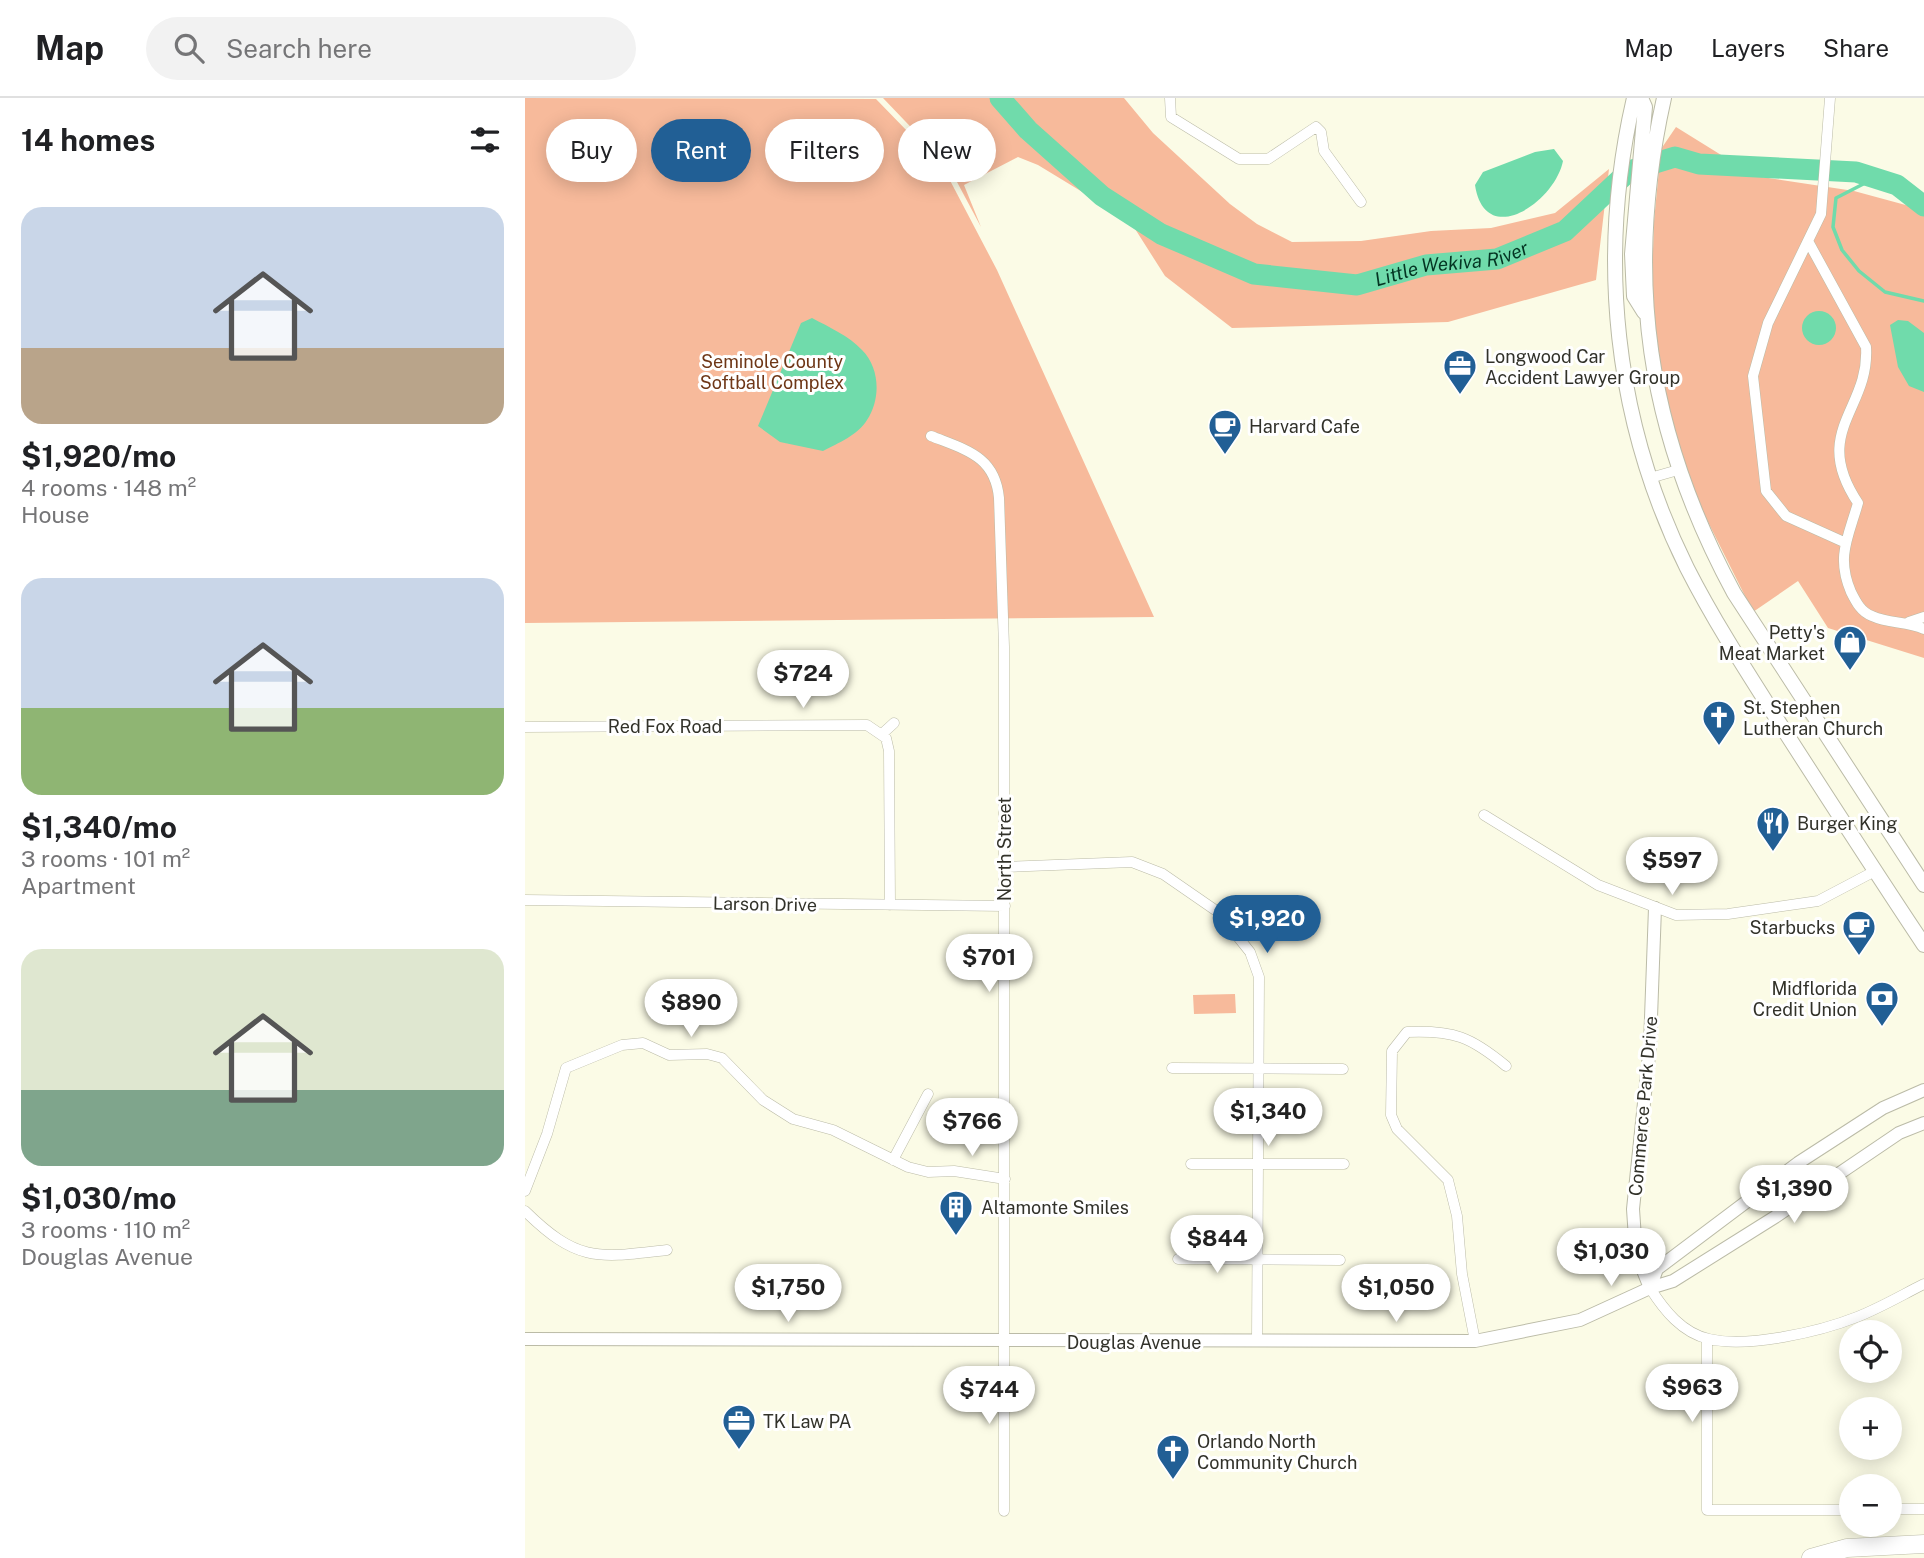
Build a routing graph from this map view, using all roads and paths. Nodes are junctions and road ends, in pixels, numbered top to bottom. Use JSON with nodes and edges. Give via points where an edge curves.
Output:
{"nodes":[{"id":1,"x":1170,"y":98,"type":"edge"},
{"id":2,"x":1634,"y":98,"type":"edge"},
{"id":3,"x":1641,"y":98,"type":"edge"},
{"id":4,"x":1664,"y":98,"type":"edge"},
{"id":5,"x":1830,"y":98,"type":"edge"},
{"id":6,"x":1361,"y":202,"type":"dead end"},
{"id":7,"x":1809,"y":243,"type":"junction"},
{"id":8,"x":1644,"y":312,"type":"junction"},
{"id":9,"x":931,"y":436,"type":"dead end"},
{"id":10,"x":1678,"y":470,"type":"junction"},
{"id":11,"x":1650,"y":478,"type":"junction"},
{"id":12,"x":1846,"y":543,"type":"junction"},
{"id":13,"x":1924,"y":617,"type":"edge"},
{"id":14,"x":1909,"y":622,"type":"junction"},
{"id":15,"x":1924,"y":629,"type":"edge"},
{"id":16,"x":894,"y":723,"type":"dead end"},
{"id":17,"x":525,"y":727,"type":"edge"},
{"id":18,"x":882,"y":734,"type":"junction"},
{"id":19,"x":1484,"y":815,"type":"dead end"},
{"id":20,"x":1005,"y":867,"type":"junction"},
{"id":21,"x":1875,"y":871,"type":"junction"},
{"id":22,"x":1924,"y":885,"type":"edge"},
{"id":23,"x":525,"y":900,"type":"edge"},
{"id":24,"x":890,"y":905,"type":"junction"},
{"id":25,"x":1005,"y":906,"type":"junction"},
{"id":26,"x":1655,"y":908,"type":"junction"},
{"id":27,"x":1924,"y":945,"type":"edge"},
{"id":28,"x":1507,"y":1066,"type":"dead end"},
{"id":29,"x":1173,"y":1068,"type":"dead end"},
{"id":30,"x":1260,"y":1068,"type":"junction"},
{"id":31,"x":1343,"y":1069,"type":"dead end"},
{"id":32,"x":1924,"y":1090,"type":"edge"},
{"id":33,"x":928,"y":1094,"type":"dead end"},
{"id":34,"x":1924,"y":1123,"type":"edge"},
{"id":35,"x":893,"y":1160,"type":"junction"},
{"id":36,"x":1259,"y":1163,"type":"junction"},
{"id":37,"x":1191,"y":1164,"type":"dead end"},
{"id":38,"x":1344,"y":1164,"type":"dead end"},
{"id":39,"x":1005,"y":1179,"type":"junction"},
{"id":40,"x":525,"y":1191,"type":"edge"},
{"id":41,"x":525,"y":1211,"type":"edge"},
{"id":42,"x":667,"y":1250,"type":"dead end"},
{"id":43,"x":1178,"y":1259,"type":"dead end"},
{"id":44,"x":1257,"y":1260,"type":"junction"},
{"id":45,"x":1340,"y":1260,"type":"dead end"},
{"id":46,"x":1924,"y":1284,"type":"edge"},
{"id":47,"x":1650,"y":1288,"type":"junction"},
{"id":48,"x":525,"y":1339,"type":"edge"},
{"id":49,"x":1707,"y":1339,"type":"junction"},
{"id":50,"x":1475,"y":1340,"type":"junction"},
{"id":51,"x":1257,"y":1341,"type":"junction"},
{"id":52,"x":1005,"y":1342,"type":"junction"},
{"id":53,"x":1902,"y":1509,"type":"edge"},
{"id":54,"x":1924,"y":1509,"type":"edge"},
{"id":55,"x":1839,"y":1510,"type":"edge"},
{"id":56,"x":1004,"y":1511,"type":"dead end"},
{"id":57,"x":1924,"y":1544,"type":"edge"},
{"id":58,"x":1811,"y":1558,"type":"edge"}],
"edges":[{"from":1,"to":6,"type":"street","via":[[1171,117],[1239,159],[1268,159],[1316,127],[1324,151]]},
{"from":2,"to":11,"type":"main road","via":[[1615,217],[1615,298],[1635,429]]},
{"from":3,"to":8,"type":"main road","via":[[1645,107],[1632,254],[1634,296]]},
{"from":4,"to":8,"type":"main road","via":[[1651,184]]},
{"from":5,"to":7,"type":"street","via":[[1821,214]]},
{"from":7,"to":12,"type":"street","via":[[1866,347],[1867,363],[1843,424],[1840,447],[1843,480],[1858,503]]},
{"from":7,"to":12,"type":"street","via":[[1768,323],[1753,376],[1756,415],[1766,491],[1786,516]]},
{"from":8,"to":10,"type":"main road","via":[[1657,392]]},
{"from":9,"to":20,"type":"street","name":"North Street","via":[[980,458],[997,480],[1004,647]]},
{"from":10,"to":11,"type":"street"},
{"from":10,"to":22,"type":"main road","via":[[1734,593]]},
{"from":11,"to":21,"type":"main road","via":[[1708,608]]},
{"from":12,"to":14,"type":"street","via":[[1842,571],[1857,604],[1870,616]]},
{"from":13,"to":14,"type":"street"},
{"from":14,"to":15,"type":"street"},
{"from":16,"to":18,"type":"street"},
{"from":17,"to":18,"type":"street","name":"Red Fox Road","via":[[867,725]]},
{"from":18,"to":24,"type":"street","via":[[889,751]]},
{"from":19,"to":26,"type":"street","via":[[1598,885]]},
{"from":20,"to":25,"type":"street","name":"North Street"},
{"from":20,"to":30,"type":"street","via":[[1132,862],[1163,874],[1218,912],[1250,952],[1259,976]]},
{"from":21,"to":26,"type":"street","via":[[1818,901],[1728,915],[1676,915]]},
{"from":21,"to":27,"type":"main road"},
{"from":23,"to":24,"type":"street","name":"Larson Drive"},
{"from":24,"to":25,"type":"street","name":"Larson Drive"},
{"from":25,"to":39,"type":"street","name":"North Street"},
{"from":26,"to":47,"type":"main road","name":"Commerce Park Drive","via":[[1650,1045],[1633,1209],[1636,1253]]},
{"from":28,"to":50,"type":"street","via":[[1478,1042],[1425,1031],[1408,1032],[1392,1051],[1391,1115],[1397,1129],[1448,1180]]},
{"from":29,"to":30,"type":"street"},
{"from":30,"to":31,"type":"street"},
{"from":30,"to":36,"type":"street"},
{"from":32,"to":47,"type":"main road","via":[[1883,1108],[1798,1163],[1657,1269]]},
{"from":33,"to":35,"type":"street"},
{"from":34,"to":47,"type":"main road","name":"Douglas Avenue","via":[[1899,1133],[1673,1281]]},
{"from":35,"to":39,"type":"street","via":[[928,1172]]},
{"from":35,"to":40,"type":"street","via":[[833,1130],[793,1119],[763,1100],[722,1058],[669,1055],[643,1043],[622,1045],[566,1068]]},
{"from":36,"to":37,"type":"street"},
{"from":36,"to":38,"type":"street"},
{"from":36,"to":44,"type":"street"},
{"from":39,"to":52,"type":"street","name":"North Street"},
{"from":41,"to":42,"type":"street","via":[[568,1247],[587,1255]]},
{"from":43,"to":44,"type":"street"},
{"from":44,"to":45,"type":"street"},
{"from":44,"to":51,"type":"street"},
{"from":46,"to":49,"type":"street","via":[[1856,1318],[1812,1330],[1760,1339]]},
{"from":47,"to":49,"type":"street","name":"Commerce Park Drive","via":[[1666,1313]]},
{"from":47,"to":50,"type":"main road","name":"Douglas Avenue","via":[[1580,1320]]},
{"from":48,"to":52,"type":"main road","name":"Douglas Avenue"},
{"from":49,"to":55,"type":"street","via":[[1707,1510]]},
{"from":50,"to":51,"type":"main road","name":"Douglas Avenue"},
{"from":51,"to":52,"type":"main road","name":"Douglas Avenue"},
{"from":52,"to":56,"type":"street","name":"North Street"},
{"from":53,"to":54,"type":"street"},
{"from":57,"to":58,"type":"highway","via":[[1847,1548]]}]}
